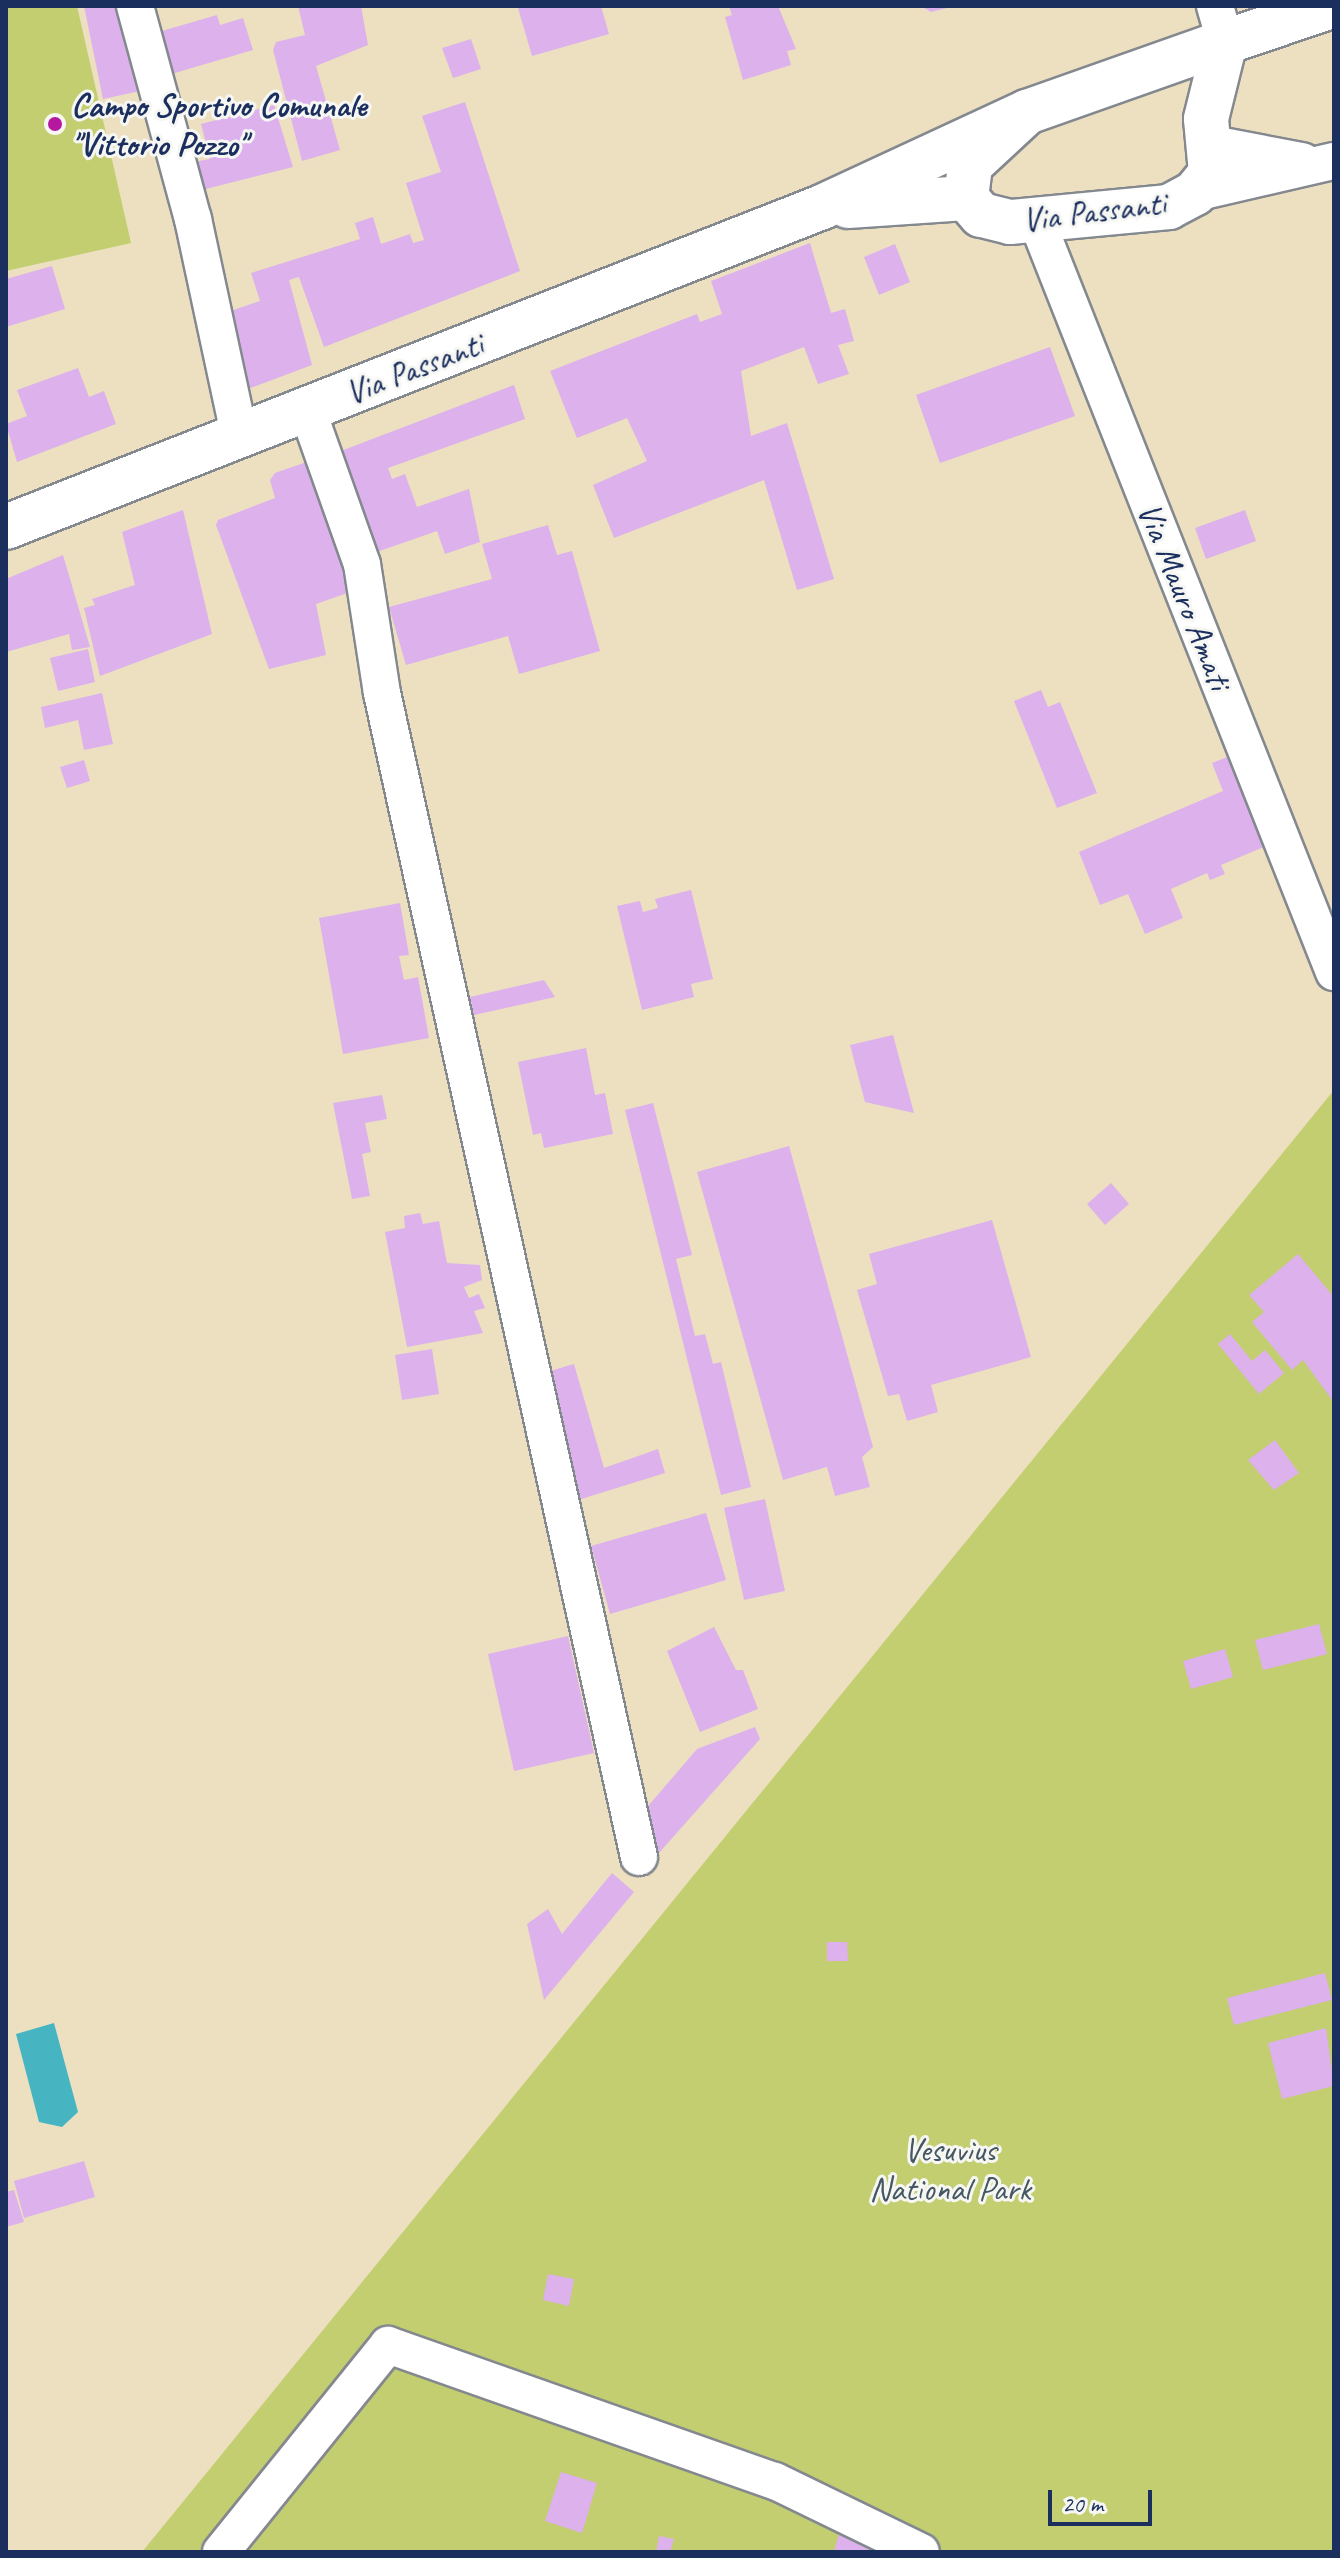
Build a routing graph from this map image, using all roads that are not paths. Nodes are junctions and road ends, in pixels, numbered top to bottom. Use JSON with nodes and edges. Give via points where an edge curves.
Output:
{"nodes":[{"id":1,"x":135,"y":6,"type":"edge"},
{"id":2,"x":1332,"y":6,"type":"edge"},
{"id":3,"x":1220,"y":24,"type":"edge"},
{"id":4,"x":1091,"y":90,"type":"junction"},
{"id":5,"x":1027,"y":112,"type":"junction"},
{"id":6,"x":1209,"y":131,"type":"junction"},
{"id":7,"x":1323,"y":162,"type":"edge"},
{"id":8,"x":1195,"y":193,"type":"junction"},
{"id":9,"x":966,"y":198,"type":"junction"},
{"id":10,"x":822,"y":207,"type":"junction"},
{"id":11,"x":1036,"y":219,"type":"junction"},
{"id":12,"x":307,"y":409,"type":"junction"},
{"id":13,"x":239,"y":434,"type":"junction"},
{"id":14,"x":6,"y":527,"type":"edge"},
{"id":15,"x":1334,"y":972,"type":"edge"},
{"id":16,"x":639,"y":1857,"type":"dead end"},
{"id":17,"x":221,"y":2552,"type":"edge"},
{"id":18,"x":921,"y":2552,"type":"edge"}],
"edges":[{"from":1,"to":13,"type":"street","via":[[193,219]]},
{"from":2,"to":3,"type":"main road","name":"Via Passanti"},
{"from":3,"to":4,"type":"main road","name":"Via Passanti"},
{"from":3,"to":6,"type":"main road","name":"Via Passanti"},
{"from":4,"to":5,"type":"main road","name":"Via Passanti"},
{"from":4,"to":6,"type":"main road","name":"Via Passanti","via":[[1169,93]]},
{"from":5,"to":9,"type":"main road","name":"Via Passanti","via":[[970,165]]},
{"from":5,"to":10,"type":"main road","name":"Via Passanti"},
{"from":6,"to":7,"type":"street"},
{"from":6,"to":8,"type":"main road","name":"Via Passanti","via":[[1211,173]]},
{"from":7,"to":8,"type":"street"},
{"from":8,"to":11,"type":"main road","name":"Via Passanti","via":[[1169,207]]},
{"from":9,"to":10,"type":"main road","name":"Via Passanti"},
{"from":9,"to":11,"type":"main road","name":"Via Passanti","via":[[981,215],[1010,222]]},
{"from":10,"to":12,"type":"main road","name":"Via Passanti"},
{"from":11,"to":15,"type":"street","name":"Via Mauro Amati"},
{"from":12,"to":13,"type":"main road","name":"Via Passanti"},
{"from":12,"to":16,"type":"street","via":[[362,564],[382,693]]},
{"from":13,"to":14,"type":"main road","name":"Via Passanti"},
{"from":17,"to":18,"type":"street","via":[[388,2345],[775,2481]]}]}
